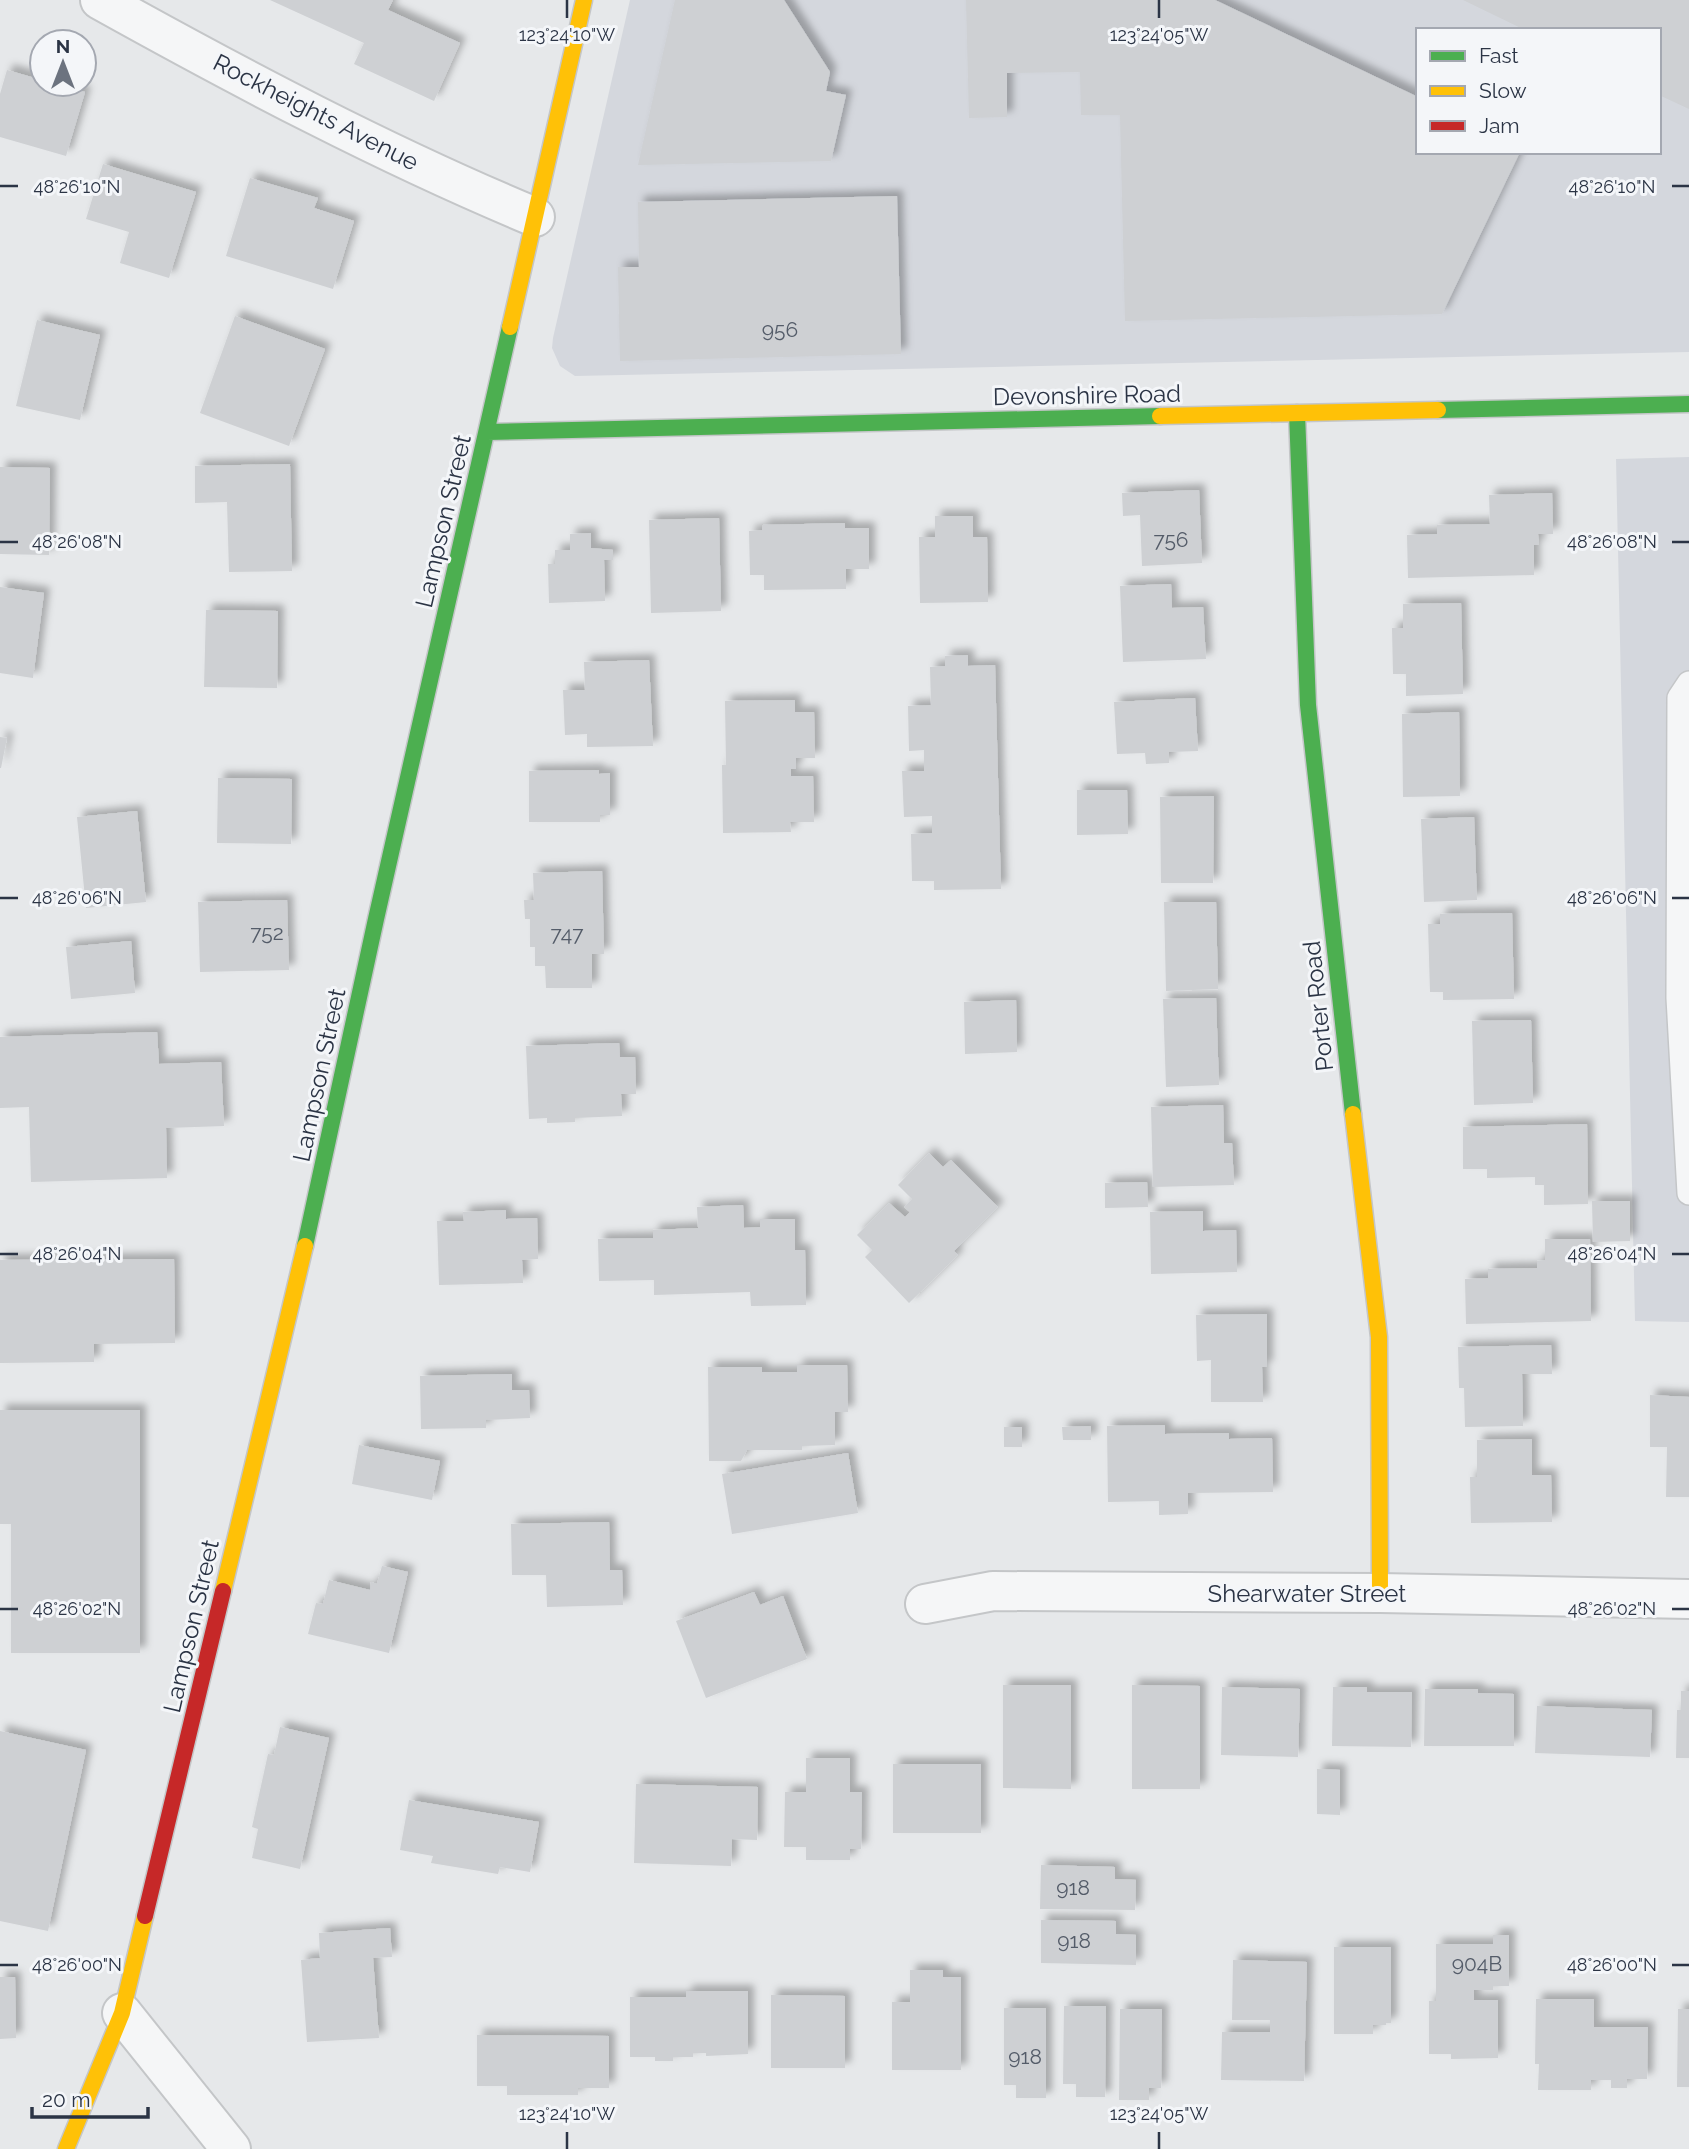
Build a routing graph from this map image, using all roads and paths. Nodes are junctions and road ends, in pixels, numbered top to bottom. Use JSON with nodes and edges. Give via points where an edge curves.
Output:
{"nodes":[{"id":1,"x":100,"y":0,"type":"edge"},
{"id":2,"x":584,"y":0,"type":"edge"},
{"id":3,"x":535,"y":217,"type":"junction"},
{"id":4,"x":1689,"y":404,"type":"edge"},
{"id":5,"x":1297,"y":413,"type":"junction"},
{"id":6,"x":487,"y":432,"type":"junction"},
{"id":7,"x":1689,"y":683,"type":"edge"},
{"id":8,"x":1689,"y":1194,"type":"edge"},
{"id":9,"x":1380,"y":1593,"type":"junction"},
{"id":10,"x":1689,"y":1599,"type":"edge"},
{"id":11,"x":925,"y":1604,"type":"dead end"},
{"id":12,"x":122,"y":2013,"type":"junction"},
{"id":13,"x":66,"y":2149,"type":"edge"},
{"id":14,"x":231,"y":2149,"type":"edge"}],
"edges":[{"from":1,"to":3,"type":"street","name":"Rockheights Avenue","via":[[308,110]]},
{"from":2,"to":3,"type":"street","name":"Lampson Street"},
{"from":3,"to":6,"type":"street","name":"Lampson Street"},
{"from":4,"to":5,"type":"street","name":"Devonshire Road"},
{"from":5,"to":6,"type":"street","name":"Devonshire Road"},
{"from":5,"to":9,"type":"street","name":"Porter Road","via":[[1308,705],[1380,1337]]},
{"from":6,"to":12,"type":"street","name":"Lampson Street","via":[[323,1169]]},
{"from":7,"to":8,"type":"lane","via":[[1679,698],[1678,998]]},
{"from":9,"to":10,"type":"street","name":"Shearwater Street"},
{"from":9,"to":11,"type":"street","name":"Shearwater Street","via":[[993,1591]]},
{"from":12,"to":13,"type":"street","name":"Lampson Street"},
{"from":12,"to":14,"type":"street"}]}
